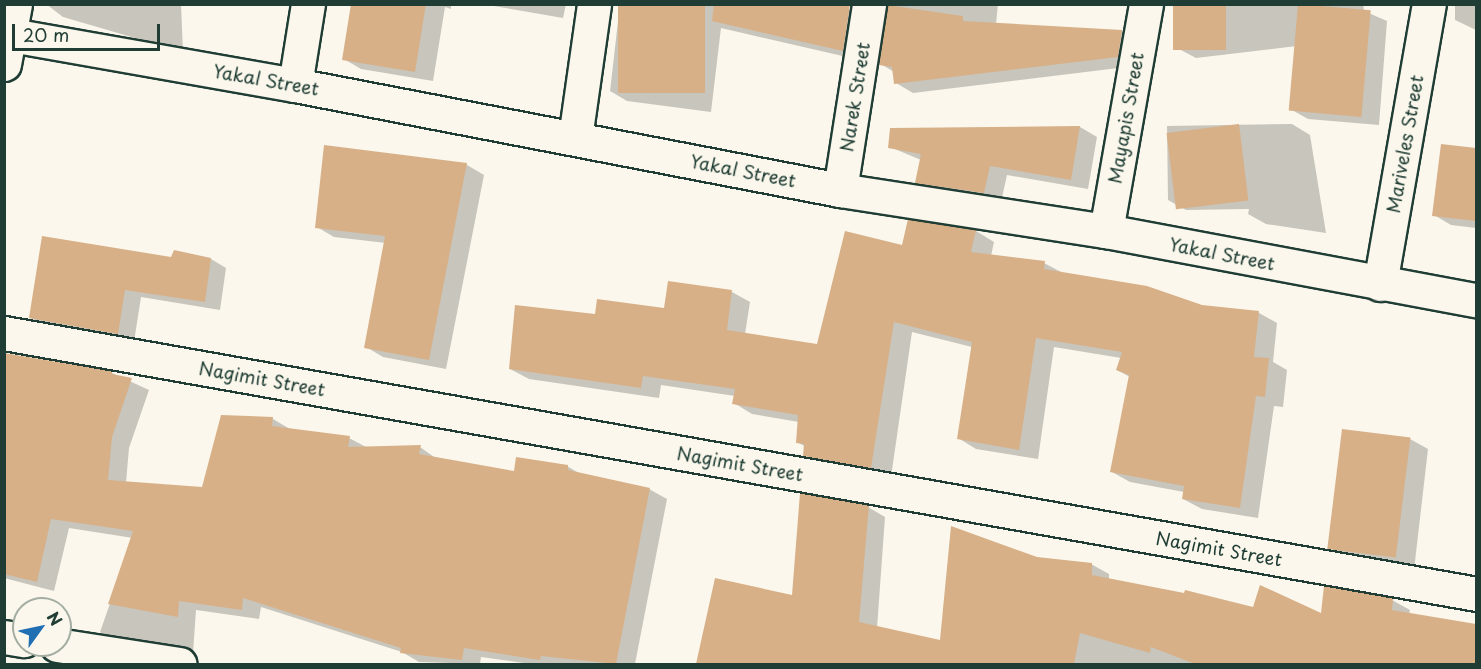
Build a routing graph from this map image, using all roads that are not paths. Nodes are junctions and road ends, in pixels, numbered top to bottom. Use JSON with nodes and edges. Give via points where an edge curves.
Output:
{"nodes":[{"id":1,"x":308,"y":4,"type":"edge"},
{"id":2,"x":594,"y":4,"type":"edge"},
{"id":3,"x":869,"y":4,"type":"edge"},
{"id":4,"x":1146,"y":4,"type":"edge"},
{"id":5,"x":1429,"y":4,"type":"edge"},
{"id":6,"x":10,"y":35,"type":"edge"},
{"id":7,"x":295,"y":85,"type":"junction"},
{"id":8,"x":575,"y":138,"type":"junction"},
{"id":9,"x":840,"y":190,"type":"junction"},
{"id":10,"x":1106,"y":231,"type":"junction"},
{"id":11,"x":1380,"y":284,"type":"junction"},
{"id":12,"x":1476,"y":300,"type":"edge"},
{"id":13,"x":4,"y":333,"type":"edge"},
{"id":14,"x":1476,"y":594,"type":"edge"},
{"id":15,"x":72,"y":647,"type":"edge"},
{"id":16,"x":180,"y":664,"type":"edge"}],
"edges":[{"from":1,"to":7,"type":"street"},
{"from":2,"to":8,"type":"street"},
{"from":3,"to":9,"type":"street","name":"Narek Street"},
{"from":4,"to":10,"type":"street","name":"Mayapis Street"},
{"from":5,"to":11,"type":"street","name":"Mariveles Street"},
{"from":6,"to":7,"type":"street","name":"Yakal Street"},
{"from":7,"to":8,"type":"street","name":"Yakal Street"},
{"from":8,"to":9,"type":"street","name":"Yakal Street"},
{"from":9,"to":10,"type":"street","name":"Yakal Street"},
{"from":10,"to":11,"type":"street","name":"Yakal Street"},
{"from":11,"to":12,"type":"street","name":"Yakal Street"},
{"from":13,"to":14,"type":"street","name":"Nagimit Street"},
{"from":15,"to":16,"type":"street"}]}
